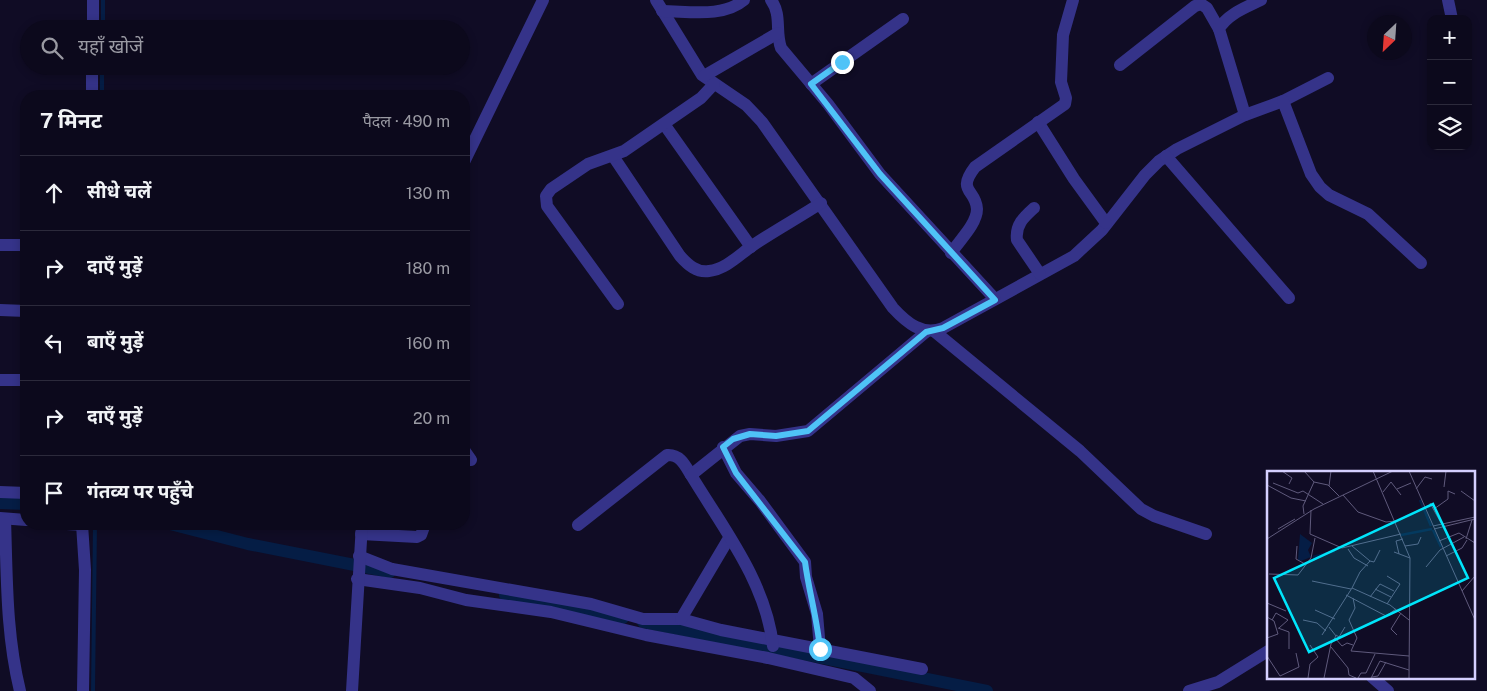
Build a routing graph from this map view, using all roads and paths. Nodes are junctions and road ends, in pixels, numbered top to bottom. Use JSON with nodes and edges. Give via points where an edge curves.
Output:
{"nodes":[{"id":1,"x":93,"y":0,"type":"edge"},
{"id":2,"x":542,"y":0,"type":"edge"},
{"id":3,"x":744,"y":0,"type":"edge"},
{"id":4,"x":770,"y":0,"type":"edge"},
{"id":5,"x":1073,"y":0,"type":"edge"},
{"id":6,"x":1231,"y":0,"type":"edge"},
{"id":7,"x":1261,"y":0,"type":"edge"},
{"id":8,"x":1448,"y":0,"type":"edge"},
{"id":9,"x":659,"y":6,"type":"edge"},
{"id":10,"x":1235,"y":13,"type":"junction"},
{"id":11,"x":1451,"y":15,"type":"edge"},
{"id":12,"x":903,"y":19,"type":"dead end"},
{"id":13,"x":93,"y":20,"type":"edge"},
{"id":14,"x":1219,"y":29,"type":"junction"},
{"id":15,"x":778,"y":33,"type":"junction"},
{"id":16,"x":1120,"y":65,"type":"dead end"},
{"id":17,"x":92,"y":75,"type":"edge"},
{"id":18,"x":1328,"y":78,"type":"dead end"},
{"id":19,"x":709,"y":80,"type":"junction"},
{"id":20,"x":811,"y":84,"type":"junction"},
{"id":21,"x":92,"y":90,"type":"edge"},
{"id":22,"x":1283,"y":102,"type":"junction"},
{"id":23,"x":1245,"y":115,"type":"junction"},
{"id":24,"x":1038,"y":122,"type":"junction"},
{"id":25,"x":664,"y":124,"type":"junction"},
{"id":26,"x":470,"y":150,"type":"edge"},
{"id":27,"x":613,"y":156,"type":"junction"},
{"id":28,"x":1166,"y":156,"type":"junction"},
{"id":29,"x":820,"y":203,"type":"junction"},
{"id":30,"x":1034,"y":208,"type":"dead end"},
{"id":31,"x":1106,"y":223,"type":"junction"},
{"id":32,"x":0,"y":245,"type":"edge"},
{"id":33,"x":20,"y":245,"type":"edge"},
{"id":34,"x":751,"y":246,"type":"junction"},
{"id":35,"x":951,"y":253,"type":"junction"},
{"id":36,"x":1421,"y":262,"type":"dead end"},
{"id":37,"x":1040,"y":274,"type":"junction"},
{"id":38,"x":1289,"y":298,"type":"dead end"},
{"id":39,"x":995,"y":300,"type":"junction"},
{"id":40,"x":618,"y":304,"type":"dead end"},
{"id":41,"x":0,"y":310,"type":"edge"},
{"id":42,"x":20,"y":311,"type":"edge"},
{"id":43,"x":930,"y":332,"type":"junction"},
{"id":44,"x":0,"y":380,"type":"edge"},
{"id":45,"x":20,"y":380,"type":"edge"},
{"id":46,"x":723,"y":447,"type":"junction"},
{"id":47,"x":691,"y":475,"type":"junction"},
{"id":48,"x":0,"y":492,"type":"edge"},
{"id":49,"x":20,"y":493,"type":"edge"},
{"id":50,"x":2,"y":518,"type":"edge"},
{"id":51,"x":20,"y":520,"type":"edge"},
{"id":52,"x":578,"y":525,"type":"dead end"},
{"id":53,"x":82,"y":530,"type":"edge"},
{"id":54,"x":361,"y":530,"type":"edge"},
{"id":55,"x":368,"y":530,"type":"edge"},
{"id":56,"x":423,"y":530,"type":"edge"},
{"id":57,"x":1206,"y":534,"type":"dead end"},
{"id":58,"x":729,"y":538,"type":"junction"},
{"id":59,"x":358,"y":568,"type":"junction"},
{"id":60,"x":681,"y":619,"type":"junction"},
{"id":61,"x":5,"y":647,"type":"edge"},
{"id":62,"x":773,"y":649,"type":"junction"},
{"id":63,"x":820,"y":649,"type":"junction"},
{"id":64,"x":1267,"y":652,"type":"edge"},
{"id":65,"x":922,"y":668,"type":"dead end"},
{"id":66,"x":1373,"y":678,"type":"edge"},
{"id":67,"x":1203,"y":689,"type":"edge"},
{"id":68,"x":20,"y":691,"type":"edge"},
{"id":69,"x":83,"y":691,"type":"edge"},
{"id":70,"x":352,"y":691,"type":"edge"},
{"id":71,"x":870,"y":691,"type":"edge"},
{"id":72,"x":1189,"y":691,"type":"edge"},
{"id":73,"x":1388,"y":691,"type":"edge"}],
"edges":[{"from":1,"to":13,"type":"street"},
{"from":2,"to":26,"type":"street"},
{"from":3,"to":9,"type":"street","via":[[724,11]]},
{"from":4,"to":15,"type":"street","via":[[778,15]]},
{"from":5,"to":24,"type":"street","via":[[1063,35],[1061,82],[1065,104]]},
{"from":6,"to":10,"type":"street"},
{"from":7,"to":10,"type":"street"},
{"from":8,"to":11,"type":"street"},
{"from":9,"to":19,"type":"street"},
{"from":10,"to":14,"type":"street"},
{"from":12,"to":20,"type":"street"},
{"from":14,"to":16,"type":"street","via":[[1207,8],[1201,4]]},
{"from":14,"to":23,"type":"street"},
{"from":15,"to":19,"type":"street"},
{"from":15,"to":20,"type":"street","via":[[781,48]]},
{"from":17,"to":21,"type":"street"},
{"from":18,"to":22,"type":"street"},
{"from":19,"to":25,"type":"street","via":[[701,98]]},
{"from":19,"to":29,"type":"street","via":[[746,105],[762,122]]},
{"from":20,"to":35,"type":"street","via":[[880,174]]},
{"from":22,"to":23,"type":"street"},
{"from":22,"to":36,"type":"street","via":[[1311,174],[1320,187],[1329,195],[1368,214]]},
{"from":23,"to":28,"type":"street"},
{"from":24,"to":31,"type":"street"},
{"from":24,"to":35,"type":"street","via":[[975,167],[967,177],[966,186],[977,210],[972,224]]},
{"from":25,"to":27,"type":"street"},
{"from":25,"to":34,"type":"street"},
{"from":27,"to":34,"type":"street","via":[[688,266],[708,272],[728,264]]},
{"from":27,"to":40,"type":"street","via":[[588,164],[551,189],[546,196],[547,206]]},
{"from":28,"to":31,"type":"street","via":[[1145,175]]},
{"from":28,"to":38,"type":"street"},
{"from":29,"to":34,"type":"street"},
{"from":29,"to":43,"type":"street","via":[[893,308],[910,324]]},
{"from":30,"to":37,"type":"street","via":[[1022,219],[1016,233],[1017,240]]},
{"from":31,"to":37,"type":"street","via":[[1074,256]]},
{"from":32,"to":33,"type":"street"},
{"from":35,"to":39,"type":"street"},
{"from":37,"to":39,"type":"street"},
{"from":39,"to":43,"type":"street"},
{"from":41,"to":42,"type":"street"},
{"from":43,"to":46,"type":"street","via":[[808,431],[776,436],[750,434],[733,439]]},
{"from":43,"to":57,"type":"street","via":[[1080,451],[1142,509]]},
{"from":44,"to":45,"type":"street"},
{"from":46,"to":47,"type":"street"},
{"from":46,"to":63,"type":"street","via":[[736,473],[805,562],[817,614]]},
{"from":47,"to":52,"type":"street","via":[[680,459],[667,455]]},
{"from":47,"to":58,"type":"street"},
{"from":48,"to":49,"type":"street"},
{"from":50,"to":51,"type":"street"},
{"from":50,"to":61,"type":"street"},
{"from":53,"to":69,"type":"street"},
{"from":54,"to":59,"type":"street"},
{"from":55,"to":56,"type":"street","via":[[417,537]]},
{"from":58,"to":60,"type":"street"},
{"from":58,"to":62,"type":"street","via":[[763,602]]},
{"from":59,"to":60,"type":"street","via":[[392,569],[591,604],[643,619]]},
{"from":59,"to":62,"type":"street","via":[[466,600],[551,612],[646,635]]},
{"from":59,"to":70,"type":"street"},
{"from":60,"to":62,"type":"street"},
{"from":61,"to":68,"type":"street"},
{"from":62,"to":63,"type":"street"},
{"from":62,"to":71,"type":"street","via":[[861,681]]},
{"from":63,"to":65,"type":"street"},
{"from":64,"to":67,"type":"street"},
{"from":66,"to":73,"type":"street"},
{"from":67,"to":72,"type":"street"}]}
